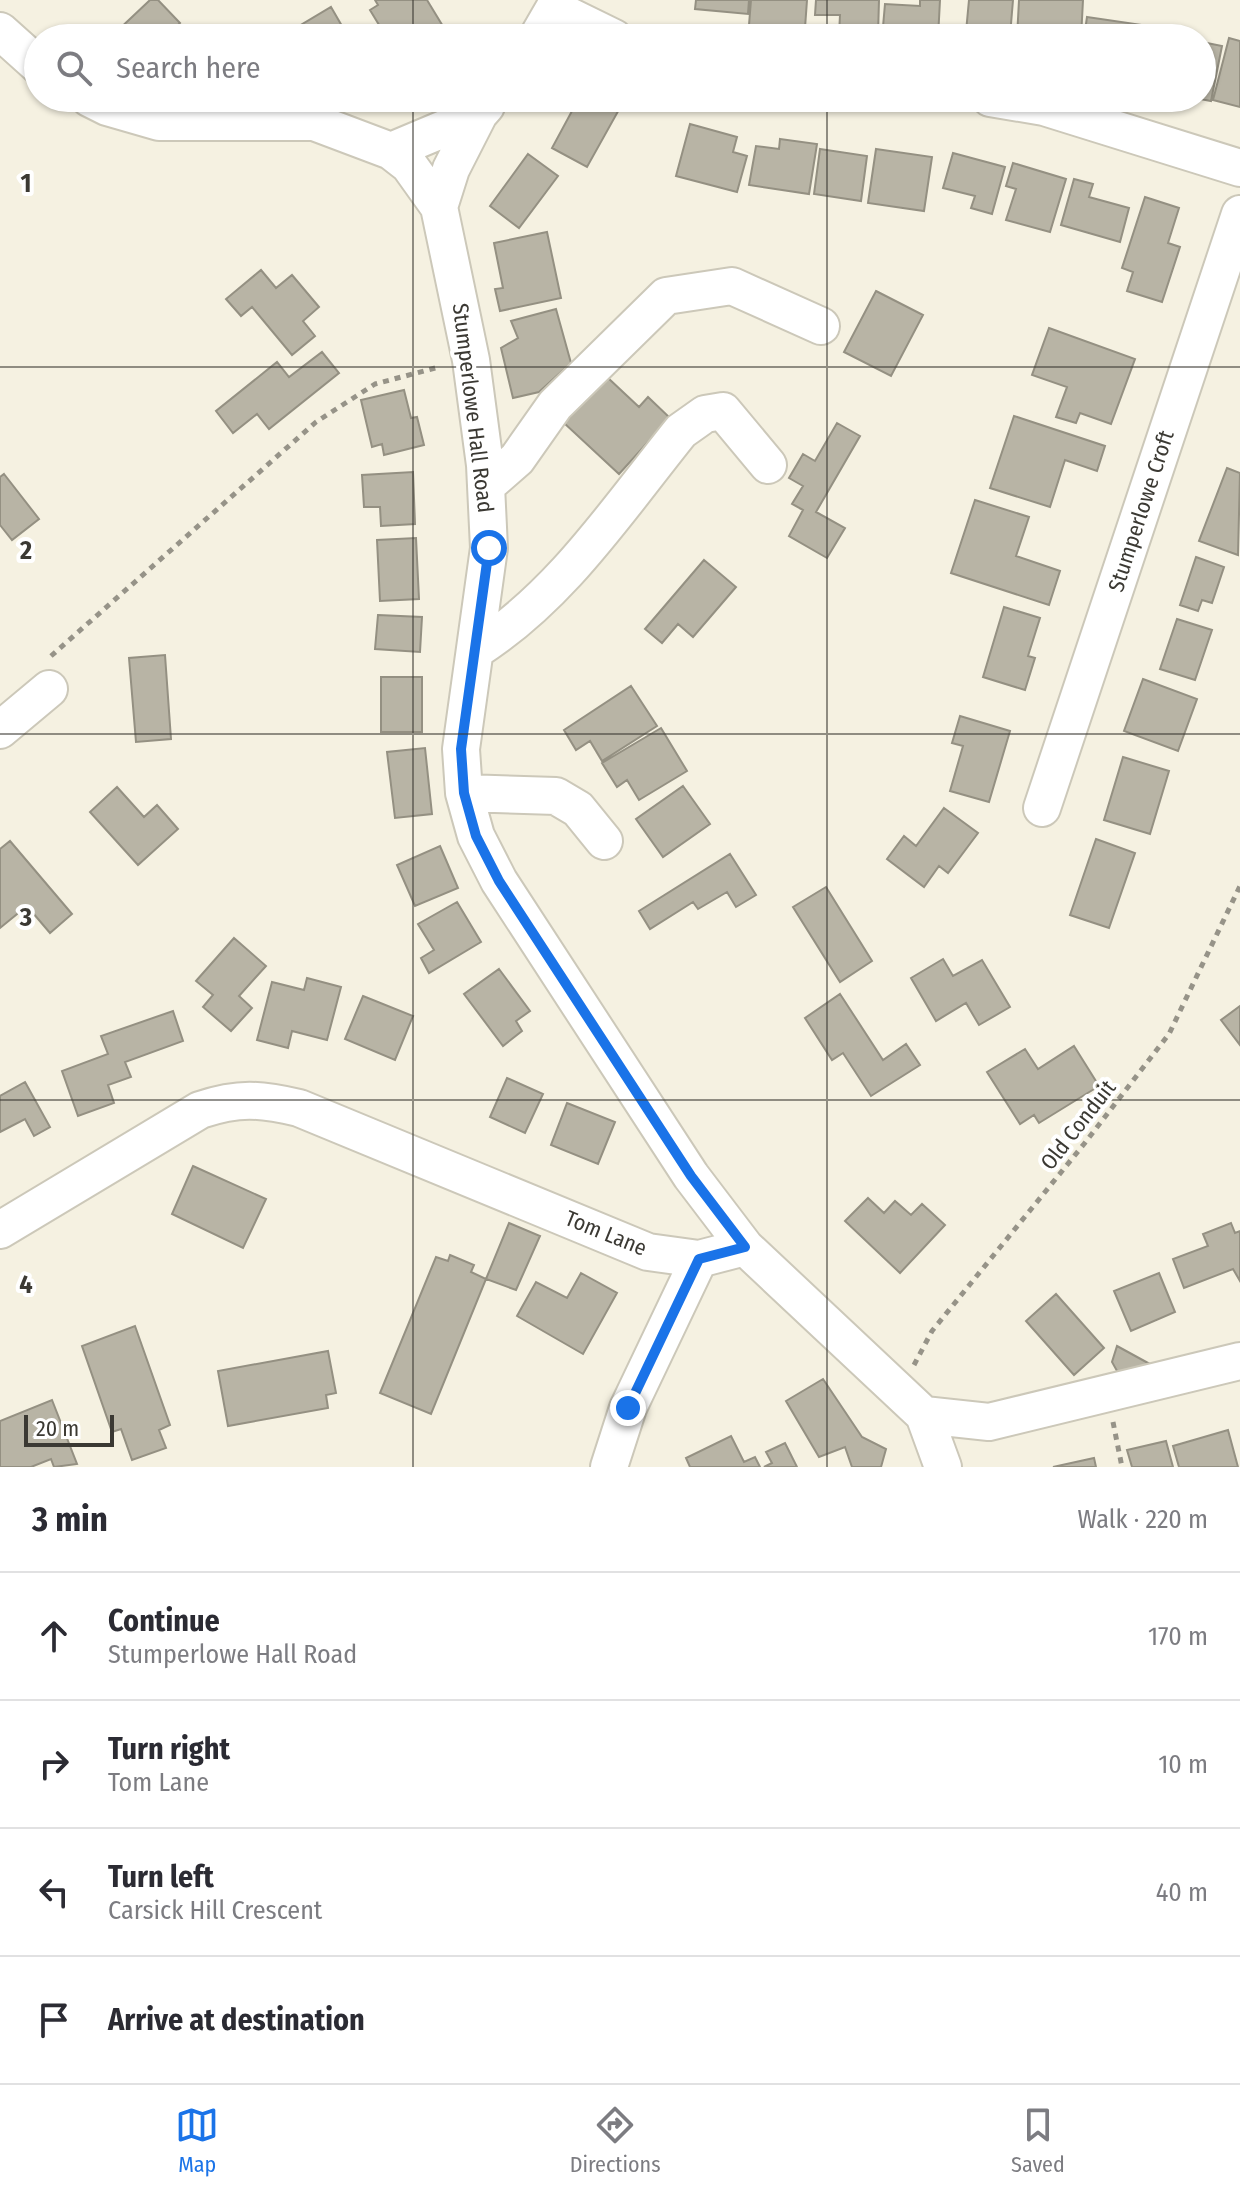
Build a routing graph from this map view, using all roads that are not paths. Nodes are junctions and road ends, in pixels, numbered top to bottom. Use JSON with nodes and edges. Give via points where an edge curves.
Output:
{"nodes":[{"id":1,"x":550,"y":16,"type":"edge"},
{"id":2,"x":573,"y":24,"type":"edge"},
{"id":3,"x":0,"y":31,"type":"edge"},
{"id":4,"x":24,"y":52,"type":"edge"},
{"id":5,"x":130,"y":112,"type":"edge"},
{"id":6,"x":473,"y":112,"type":"edge"},
{"id":7,"x":483,"y":112,"type":"edge"},
{"id":8,"x":1060,"y":112,"type":"edge"},
{"id":9,"x":391,"y":151,"type":"junction"},
{"id":10,"x":1240,"y":168,"type":"edge"},
{"id":11,"x":439,"y":207,"type":"junction"},
{"id":12,"x":1240,"y":214,"type":"edge"},
{"id":13,"x":821,"y":326,"type":"dead end"},
{"id":14,"x":768,"y":465,"type":"dead end"},
{"id":15,"x":486,"y":486,"type":"junction"},
{"id":16,"x":476,"y":650,"type":"junction"},
{"id":17,"x":49,"y":689,"type":"road end"},
{"id":18,"x":0,"y":730,"type":"edge"},
{"id":19,"x":464,"y":793,"type":"junction"},
{"id":20,"x":1042,"y":808,"type":"dead end"},
{"id":21,"x":604,"y":841,"type":"dead end"},
{"id":22,"x":0,"y":1230,"type":"edge"},
{"id":23,"x":745,"y":1247,"type":"junction"},
{"id":24,"x":699,"y":1259,"type":"junction"},
{"id":25,"x":1240,"y":1361,"type":"edge"},
{"id":26,"x":924,"y":1415,"type":"junction"},
{"id":27,"x":609,"y":1467,"type":"edge"},
{"id":28,"x":943,"y":1467,"type":"edge"}],
"edges":[{"from":1,"to":2,"type":"street"},
{"from":3,"to":4,"type":"street"},
{"from":5,"to":9,"type":"street","name":"Stumperlowe Hall Road","via":[[159,122],[314,122]]},
{"from":6,"to":9,"type":"street"},
{"from":7,"to":11,"type":"street","name":"Stumperlowe Hall Road","via":[[451,169]]},
{"from":8,"to":10,"type":"street"},
{"from":9,"to":11,"type":"street","name":"Stumperlowe Hall Road","via":[[409,165]]},
{"from":11,"to":15,"type":"street","name":"Stumperlowe Hall Road","via":[[471,360]]},
{"from":12,"to":20,"type":"street","name":"Stumperlowe Croft"},
{"from":13,"to":15,"type":"street","via":[[732,286],[666,296],[555,405],[517,459]]},
{"from":14,"to":16,"type":"street","via":[[723,411],[705,414],[681,431],[560,582],[505,632]]},
{"from":15,"to":16,"type":"street","name":"Stumperlowe Hall Road","via":[[489,548]]},
{"from":16,"to":19,"type":"street","name":"Stumperlowe Hall Road","via":[[461,749]]},
{"from":17,"to":18,"type":"street"},
{"from":19,"to":21,"type":"street","via":[[556,796],[578,809]]},
{"from":19,"to":23,"type":"street","name":"Stumperlowe Hall Road","via":[[476,836],[499,881],[691,1176]]},
{"from":22,"to":24,"type":"street","name":"Tom Lane","via":[[200,1110],[232,1100],[268,1100],[299,1108],[648,1252]]},
{"from":23,"to":24,"type":"street","name":"Tom Lane"},
{"from":23,"to":26,"type":"street"},
{"from":24,"to":27,"type":"street","via":[[628,1408]]},
{"from":25,"to":26,"type":"street","via":[[989,1422]]},
{"from":26,"to":28,"type":"street"}]}
